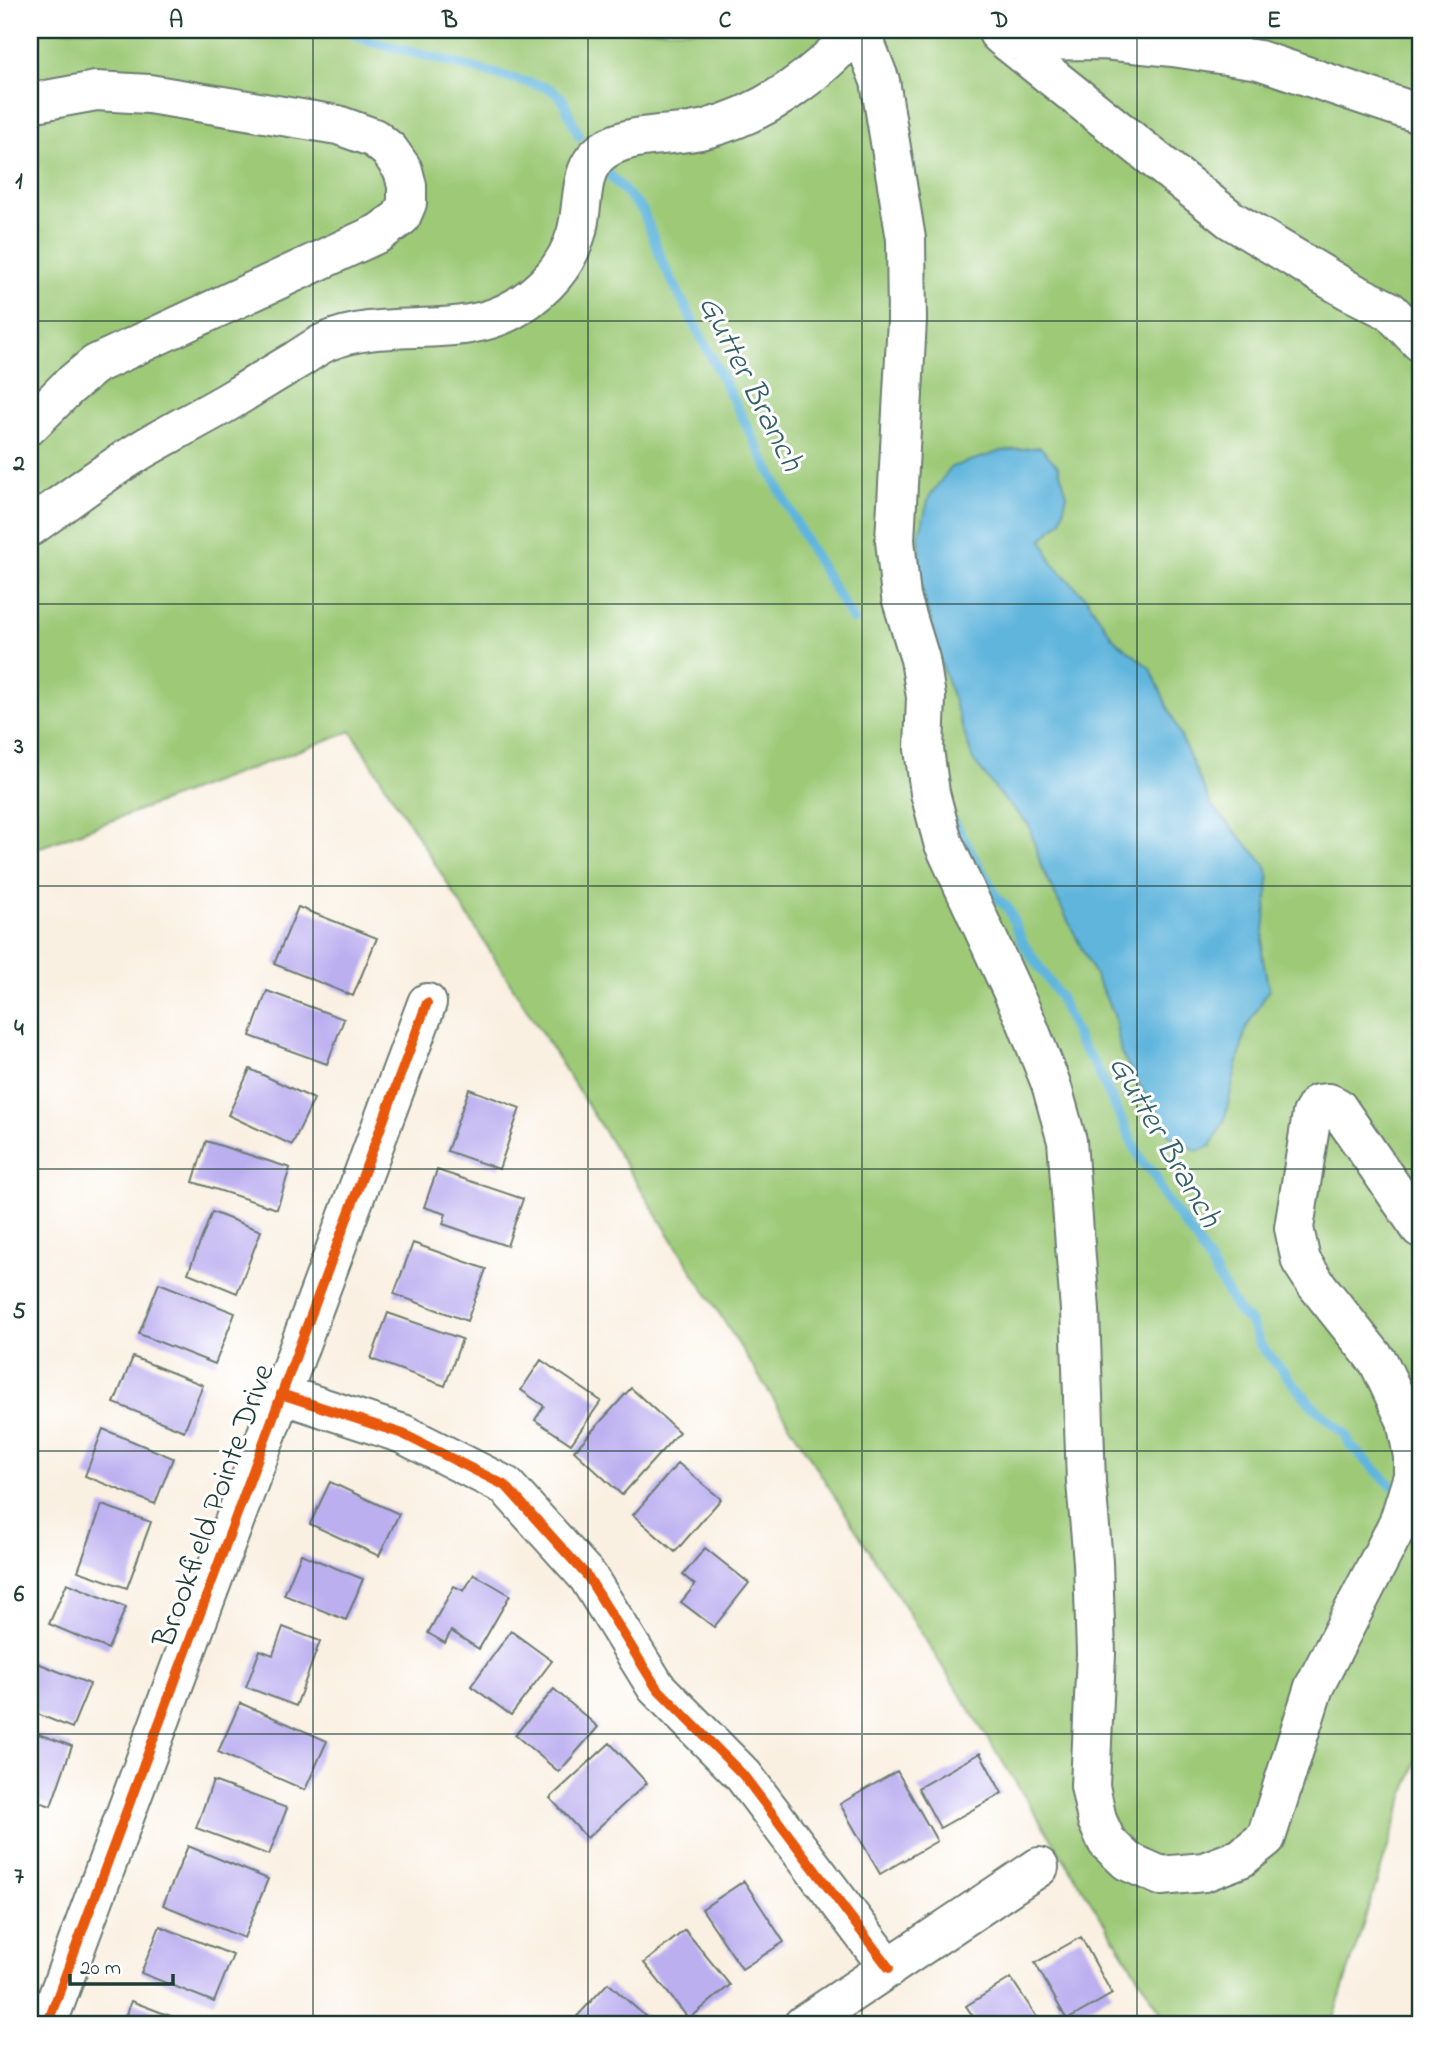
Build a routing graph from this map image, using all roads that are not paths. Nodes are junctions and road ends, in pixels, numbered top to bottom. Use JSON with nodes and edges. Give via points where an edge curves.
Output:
{"nodes":[{"id":1,"x":859,"y":30,"type":"edge"},
{"id":2,"x":1000,"y":35,"type":"edge"},
{"id":3,"x":30,"y":103,"type":"edge"},
{"id":4,"x":1420,"y":114,"type":"edge"},
{"id":5,"x":1420,"y":342,"type":"edge"},
{"id":6,"x":30,"y":425,"type":"edge"},
{"id":7,"x":30,"y":527,"type":"edge"},
{"id":8,"x":426,"y":1003,"type":"dead end"},
{"id":9,"x":1420,"y":1228,"type":"edge"},
{"id":10,"x":281,"y":1394,"type":"junction"},
{"id":11,"x":1040,"y":1867,"type":"dead end"},
{"id":12,"x":889,"y":1968,"type":"junction"},
{"id":13,"x":47,"y":2025,"type":"edge"},
{"id":14,"x":803,"y":2025,"type":"edge"}],
"edges":[{"from":1,"to":7,"type":"street","via":[[799,86],[757,109],[705,129],[610,146],[589,163],[576,234],[564,264],[547,285],[516,308],[479,323],[355,333],[326,342],[142,450]]},
{"from":1,"to":9,"type":"street","via":[[880,81],[906,239],[907,320],[895,540],[901,597],[926,697],[924,749],[930,793],[943,842],[1051,1084],[1067,1141],[1094,1575],[1090,1786],[1107,1842],[1126,1861],[1161,1876],[1204,1872],[1241,1858],[1266,1838],[1314,1688],[1398,1524],[1413,1476],[1406,1420],[1379,1363],[1301,1261],[1293,1228],[1312,1114],[1318,1104],[1337,1107]]},
{"from":2,"to":4,"type":"street","via":[[1104,40],[1259,60]]},
{"from":2,"to":5,"type":"street","via":[[1231,220],[1390,311]]},
{"from":3,"to":6,"type":"street","via":[[96,91],[149,94],[338,125],[374,138],[389,150],[403,170],[407,203],[401,217],[379,233],[96,364]]},
{"from":8,"to":10,"type":"street","name":"Brookfield Pointe Drive"},
{"from":10,"to":12,"type":"street","via":[[403,1434],[506,1486],[588,1577],[656,1686],[743,1775]]},
{"from":10,"to":13,"type":"street","name":"Brookfield Pointe Drive"},
{"from":11,"to":12,"type":"street"},
{"from":12,"to":14,"type":"street"}]}
